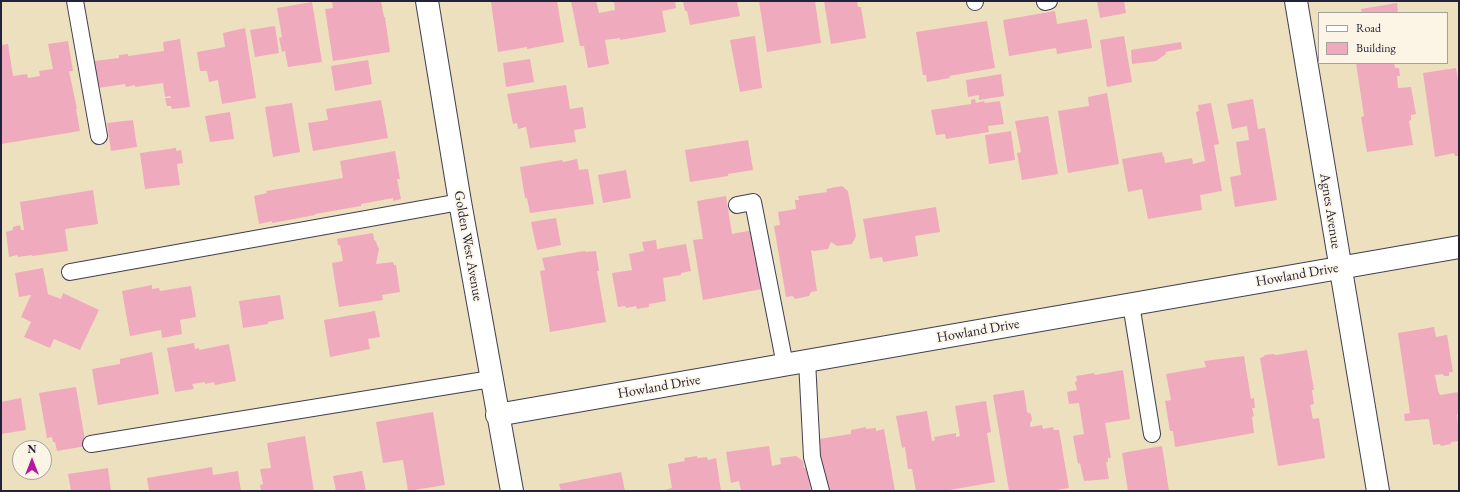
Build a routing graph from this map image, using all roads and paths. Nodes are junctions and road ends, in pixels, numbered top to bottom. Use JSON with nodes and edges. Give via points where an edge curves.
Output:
{"nodes":[{"id":1,"x":75,"y":1,"type":"edge"},
{"id":2,"x":427,"y":1,"type":"edge"},
{"id":3,"x":1296,"y":1,"type":"edge"},
{"id":4,"x":99,"y":136,"type":"dead end"},
{"id":5,"x":460,"y":202,"type":"junction"},
{"id":6,"x":737,"y":205,"type":"dead end"},
{"id":7,"x":1459,"y":247,"type":"edge"},
{"id":8,"x":1340,"y":268,"type":"junction"},
{"id":9,"x":70,"y":272,"type":"dead end"},
{"id":10,"x":1131,"y":304,"type":"junction"},
{"id":11,"x":807,"y":361,"type":"junction"},
{"id":12,"x":785,"y":365,"type":"junction"},
{"id":13,"x":491,"y":379,"type":"junction"},
{"id":14,"x":497,"y":415,"type":"junction"},
{"id":15,"x":1152,"y":434,"type":"dead end"},
{"id":16,"x":91,"y":444,"type":"dead end"},
{"id":17,"x":512,"y":491,"type":"edge"},
{"id":18,"x":821,"y":491,"type":"edge"},
{"id":19,"x":1378,"y":491,"type":"edge"}],
"edges":[{"from":1,"to":4,"type":"lane"},
{"from":2,"to":5,"type":"street","name":"Golden West Avenue"},
{"from":3,"to":8,"type":"street","name":"Agnes Avenue"},
{"from":5,"to":9,"type":"lane"},
{"from":5,"to":13,"type":"street","name":"Golden West Avenue"},
{"from":6,"to":12,"type":"lane","via":[[753,202]]},
{"from":7,"to":8,"type":"street","name":"Howland Drive"},
{"from":8,"to":10,"type":"street","name":"Howland Drive"},
{"from":8,"to":19,"type":"street","name":"Agnes Avenue"},
{"from":10,"to":11,"type":"street","name":"Howland Drive"},
{"from":10,"to":15,"type":"lane"},
{"from":11,"to":12,"type":"street","name":"Howland Drive"},
{"from":11,"to":18,"type":"lane","via":[[812,457]]},
{"from":12,"to":14,"type":"street","name":"Howland Drive"},
{"from":13,"to":14,"type":"street","name":"Golden West Avenue"},
{"from":13,"to":16,"type":"lane"},
{"from":14,"to":17,"type":"street","name":"Golden West Avenue"}]}
